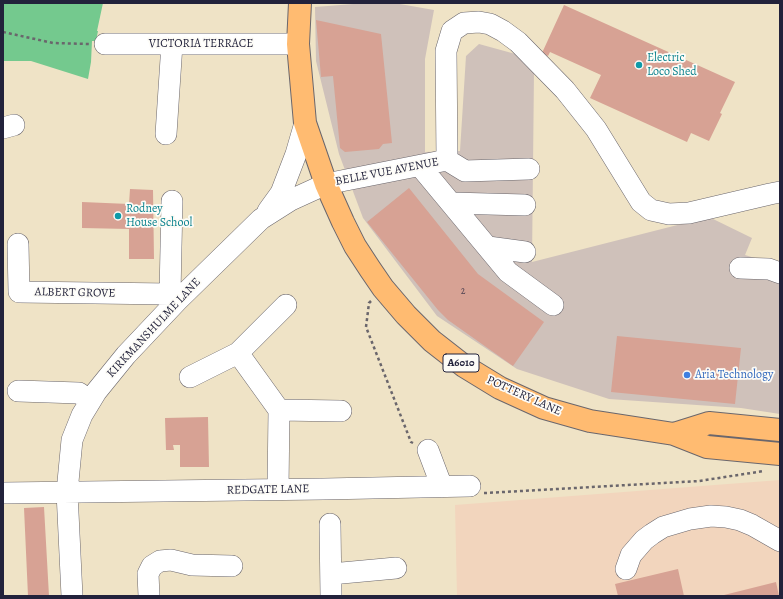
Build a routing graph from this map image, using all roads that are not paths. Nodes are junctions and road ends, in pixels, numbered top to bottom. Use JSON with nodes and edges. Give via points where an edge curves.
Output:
{"nodes":[{"id":1,"x":300,"y":3,"type":"edge"},
{"id":2,"x":105,"y":44,"type":"road end"},
{"id":3,"x":172,"y":44,"type":"junction"},
{"id":4,"x":298,"y":44,"type":"junction"},
{"id":5,"x":305,"y":123,"type":"junction"},
{"id":6,"x":166,"y":134,"type":"dead end"},
{"id":7,"x":448,"y":160,"type":"junction"},
{"id":8,"x":420,"y":166,"type":"junction"},
{"id":9,"x":529,"y":169,"type":"dead end"},
{"id":10,"x":326,"y":184,"type":"junction"},
{"id":11,"x":780,"y":192,"type":"edge"},
{"id":12,"x":172,"y":201,"type":"dead end"},
{"id":13,"x":451,"y":203,"type":"junction"},
{"id":14,"x":525,"y":205,"type":"dead end"},
{"id":15,"x":261,"y":220,"type":"junction"},
{"id":16,"x":18,"y":244,"type":"dead end"},
{"id":17,"x":488,"y":247,"type":"junction"},
{"id":18,"x":525,"y":252,"type":"dead end"},
{"id":19,"x":740,"y":268,"type":"dead end"},
{"id":20,"x":780,"y":273,"type":"edge"},
{"id":21,"x":174,"y":297,"type":"junction"},
{"id":22,"x":286,"y":305,"type":"dead end"},
{"id":23,"x":553,"y":305,"type":"dead end"},
{"id":24,"x":238,"y":353,"type":"junction"},
{"id":25,"x":190,"y":377,"type":"dead end"},
{"id":26,"x":18,"y":391,"type":"dead end"},
{"id":27,"x":90,"y":401,"type":"junction"},
{"id":28,"x":279,"y":410,"type":"junction"},
{"id":29,"x":341,"y":411,"type":"dead end"},
{"id":30,"x":780,"y":430,"type":"edge"},
{"id":31,"x":674,"y":434,"type":"junction"},
{"id":32,"x":428,"y":450,"type":"road end"},
{"id":33,"x":780,"y":454,"type":"edge"},
{"id":34,"x":470,"y":486,"type":"road end"},
{"id":35,"x":442,"y":487,"type":"junction"},
{"id":36,"x":278,"y":489,"type":"junction"},
{"id":37,"x":67,"y":492,"type":"junction"},
{"id":38,"x":3,"y":493,"type":"edge"},
{"id":39,"x":330,"y":524,"type":"dead end"},
{"id":40,"x":780,"y":541,"type":"edge"},
{"id":41,"x":232,"y":566,"type":"dead end"},
{"id":42,"x":396,"y":568,"type":"dead end"},
{"id":43,"x":626,"y":569,"type":"dead end"},
{"id":44,"x":331,"y":574,"type":"junction"},
{"id":45,"x":72,"y":596,"type":"edge"},
{"id":46,"x":149,"y":596,"type":"edge"},
{"id":47,"x":331,"y":596,"type":"edge"}],
"edges":[{"from":1,"to":4,"type":"highway","name":"KIRKMANSHULME LANE","number":"A6010"},
{"from":2,"to":3,"type":"street","name":"VICTORIA TERRACE"},
{"from":3,"to":4,"type":"street","name":"VICTORIA TERRACE"},
{"from":3,"to":6,"type":"street"},
{"from":4,"to":5,"type":"highway","name":"KIRKMANSHULME LANE","number":"A6010"},
{"from":5,"to":10,"type":"highway","name":"KIRKMANSHULME LANE","number":"A6010"},
{"from":5,"to":15,"type":"street","name":"KIRKMANSHULME LANE","via":[[281,193]]},
{"from":7,"to":8,"type":"street","name":"BELLE VUE AVENUE"},
{"from":7,"to":9,"type":"street","via":[[465,170]]},
{"from":7,"to":11,"type":"street","via":[[446,50],[452,32],[464,23],[479,22],[504,31],[518,42],[565,90],[596,129],[641,202],[652,210],[669,214],[689,213]]},
{"from":8,"to":10,"type":"street","name":"BELLE VUE AVENUE"},
{"from":8,"to":13,"type":"street"},
{"from":10,"to":15,"type":"street","name":"KIRKMANSHULME LANE","via":[[291,200]]},
{"from":10,"to":31,"type":"highway","name":"POTTERY LANE","number":"A6010","via":[[355,246],[383,288],[432,341],[464,366],[500,388],[544,408],[590,421]]},
{"from":12,"to":21,"type":"street"},
{"from":13,"to":14,"type":"street"},
{"from":13,"to":17,"type":"street"},
{"from":15,"to":21,"type":"street","name":"KIRKMANSHULME LANE"},
{"from":16,"to":21,"type":"street","name":"ALBERT GROVE","via":[[19,292]]},
{"from":17,"to":18,"type":"street"},
{"from":17,"to":23,"type":"street","via":[[508,272]]},
{"from":19,"to":20,"type":"street"},
{"from":21,"to":27,"type":"street","name":"KIRKMANSHULME LANE"},
{"from":22,"to":24,"type":"street"},
{"from":24,"to":25,"type":"street"},
{"from":24,"to":28,"type":"street"},
{"from":26,"to":27,"type":"street","via":[[79,393]]},
{"from":27,"to":37,"type":"street","name":"KIRKMANSHULME LANE","via":[[72,440]]},
{"from":28,"to":29,"type":"street"},
{"from":28,"to":36,"type":"street"},
{"from":30,"to":31,"type":"highway","name":"POTTERY LANE","number":"A6010","via":[[708,423]]},
{"from":31,"to":33,"type":"highway","name":"POTTERY LANE","number":"A6010","via":[[707,446]]},
{"from":32,"to":35,"type":"street"},
{"from":34,"to":35,"type":"street","name":"REDGATE LANE"},
{"from":35,"to":36,"type":"street","name":"REDGATE LANE"},
{"from":36,"to":37,"type":"street","name":"REDGATE LANE"},
{"from":37,"to":38,"type":"street","name":"REDGATE LANE"},
{"from":37,"to":45,"type":"street","name":"KIRKMANSHULME LANE"},
{"from":39,"to":44,"type":"street"},
{"from":40,"to":43,"type":"street","via":[[740,520],[711,516],[690,519],[663,527],[648,537],[631,555]]},
{"from":41,"to":46,"type":"street","via":[[160,561],[152,566],[148,574]]},
{"from":42,"to":44,"type":"street"},
{"from":44,"to":47,"type":"street"}]}
